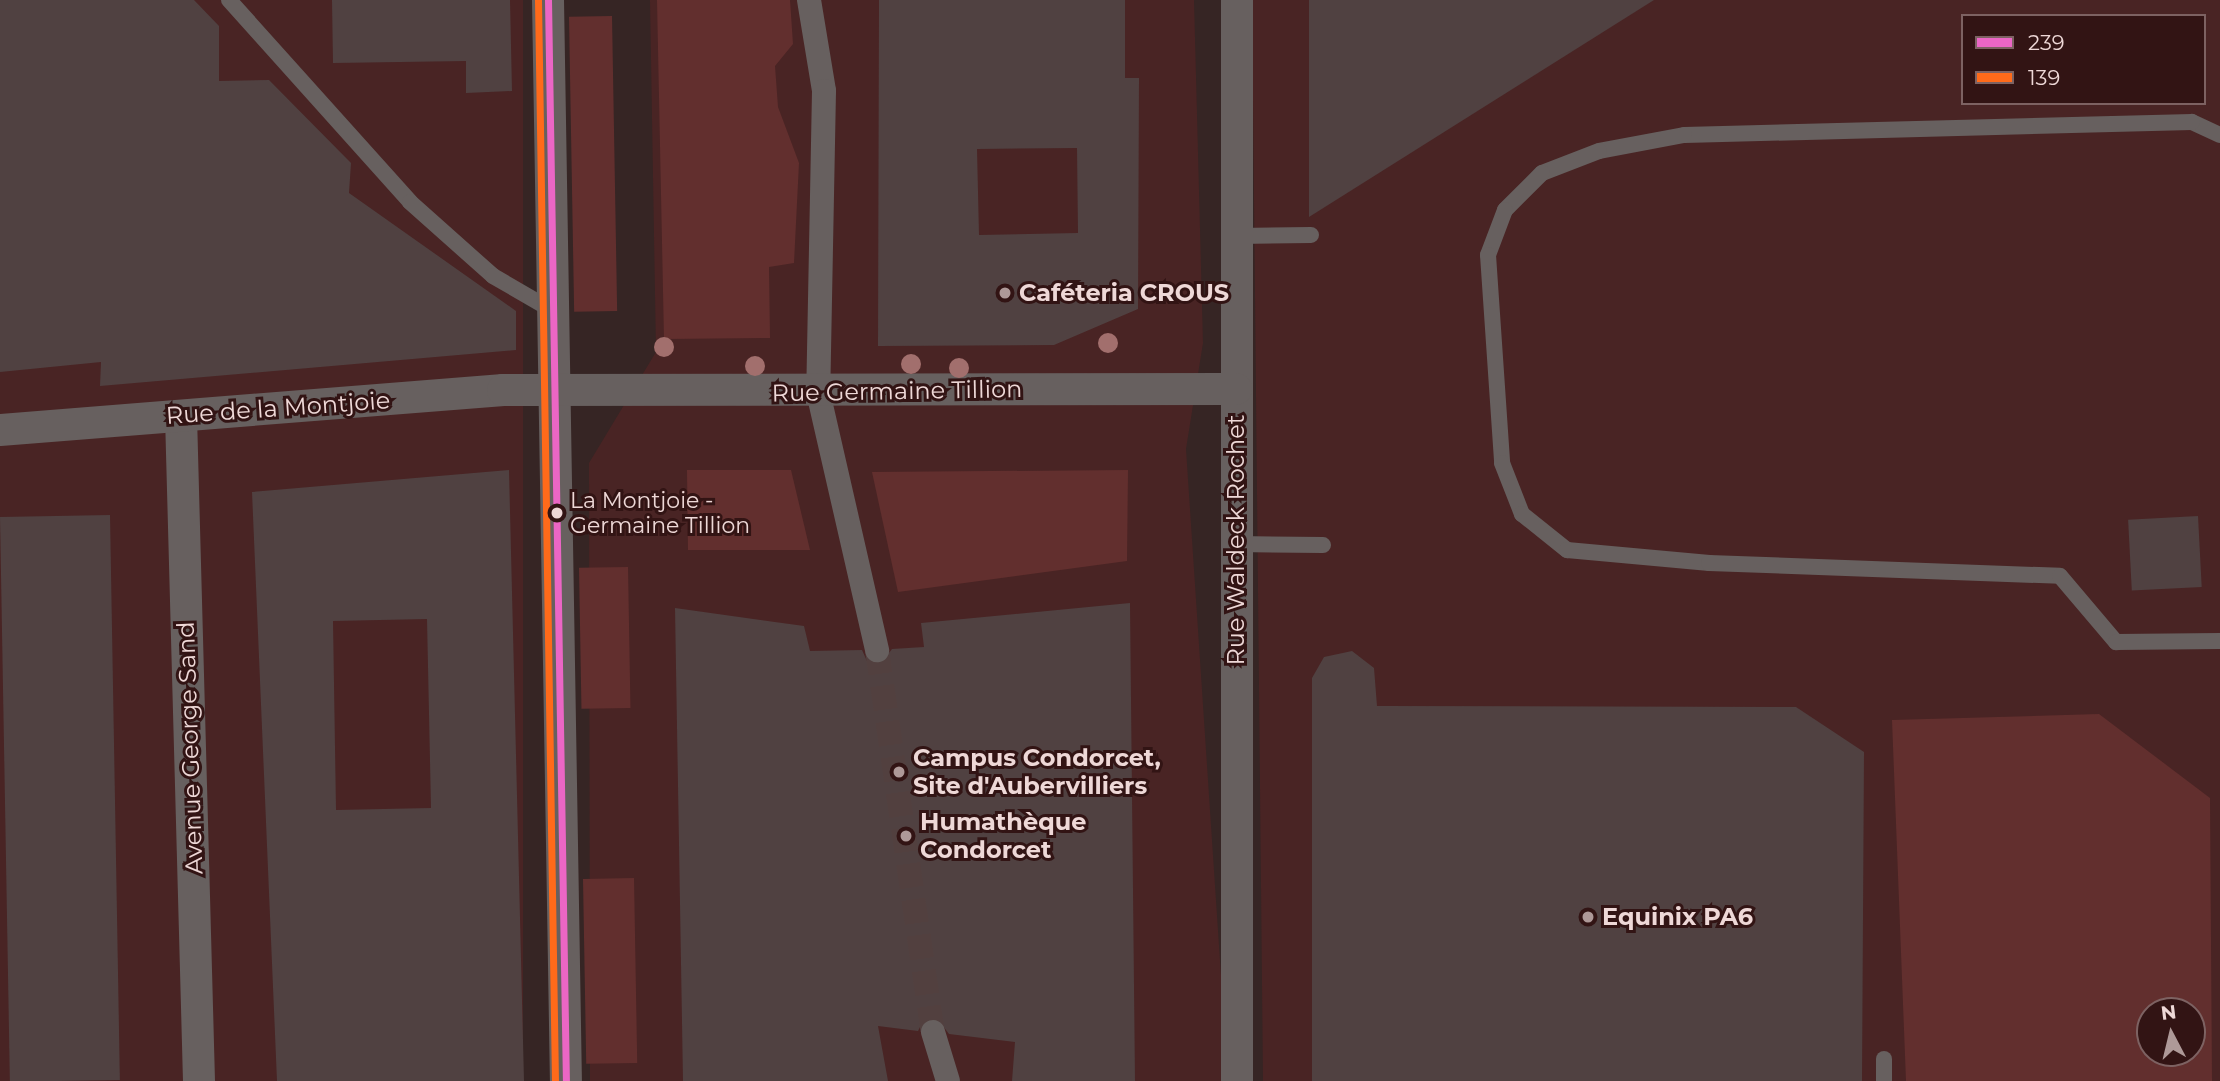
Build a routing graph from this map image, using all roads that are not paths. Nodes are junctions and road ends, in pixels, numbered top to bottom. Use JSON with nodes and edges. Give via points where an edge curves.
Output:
{"nodes":[{"id":1,"x":229,"y":0,"type":"edge"},
{"id":2,"x":548,"y":0,"type":"edge"},
{"id":3,"x":809,"y":0,"type":"edge"},
{"id":4,"x":1237,"y":0,"type":"edge"},
{"id":5,"x":2220,"y":135,"type":"edge"},
{"id":6,"x":1311,"y":235,"type":"dead end"},
{"id":7,"x":1237,"y":236,"type":"junction"},
{"id":8,"x":555,"y":312,"type":"junction"},
{"id":9,"x":1236,"y":389,"type":"junction"},
{"id":10,"x":557,"y":391,"type":"junction"},
{"id":11,"x":818,"y":392,"type":"junction"},
{"id":12,"x":181,"y":416,"type":"junction"},
{"id":13,"x":0,"y":430,"type":"edge"},
{"id":14,"x":1236,"y":544,"type":"junction"},
{"id":15,"x":1323,"y":545,"type":"dead end"},
{"id":16,"x":2220,"y":640,"type":"edge"},
{"id":17,"x":877,"y":650,"type":"tunnel mouth"},
{"id":18,"x":933,"y":1032,"type":"tunnel mouth"},
{"id":19,"x":1884,"y":1059,"type":"dead end"},
{"id":20,"x":199,"y":1081,"type":"edge"},
{"id":21,"x":566,"y":1081,"type":"edge"},
{"id":22,"x":948,"y":1081,"type":"edge"},
{"id":23,"x":1237,"y":1081,"type":"edge"},
{"id":24,"x":1884,"y":1081,"type":"edge"}],
"edges":[{"from":1,"to":8,"type":"lane","via":[[410,202],[493,276]]},
{"from":2,"to":8,"type":"street"},
{"from":3,"to":11,"type":"street","via":[[824,91]]},
{"from":4,"to":7,"type":"street","name":"Rue Waldeck Rochet"},
{"from":5,"to":16,"type":"lane","via":[[2192,122],[1684,135],[1599,151],[1542,173],[1505,210],[1488,255],[1502,463],[1522,514],[1567,550],[1709,563],[2060,576],[2116,642]]},
{"from":6,"to":7,"type":"lane"},
{"from":7,"to":9,"type":"street","name":"Rue Waldeck Rochet"},
{"from":8,"to":10,"type":"street"},
{"from":9,"to":11,"type":"street","name":"Rue Germaine Tillion"},
{"from":9,"to":14,"type":"street","name":"Rue Waldeck Rochet"},
{"from":10,"to":11,"type":"street","name":"Rue Germaine Tillion"},
{"from":10,"to":12,"type":"street","name":"Rue de la Montjoie","via":[[503,390]]},
{"from":10,"to":21,"type":"street"},
{"from":11,"to":17,"type":"street"},
{"from":12,"to":13,"type":"street","name":"Rue de la Montjoie"},
{"from":12,"to":20,"type":"street","name":"Avenue George Sand"},
{"from":14,"to":15,"type":"lane"},
{"from":14,"to":23,"type":"street","name":"Rue Waldeck Rochet"},
{"from":18,"to":22,"type":"street"},
{"from":19,"to":24,"type":"lane"}]}
